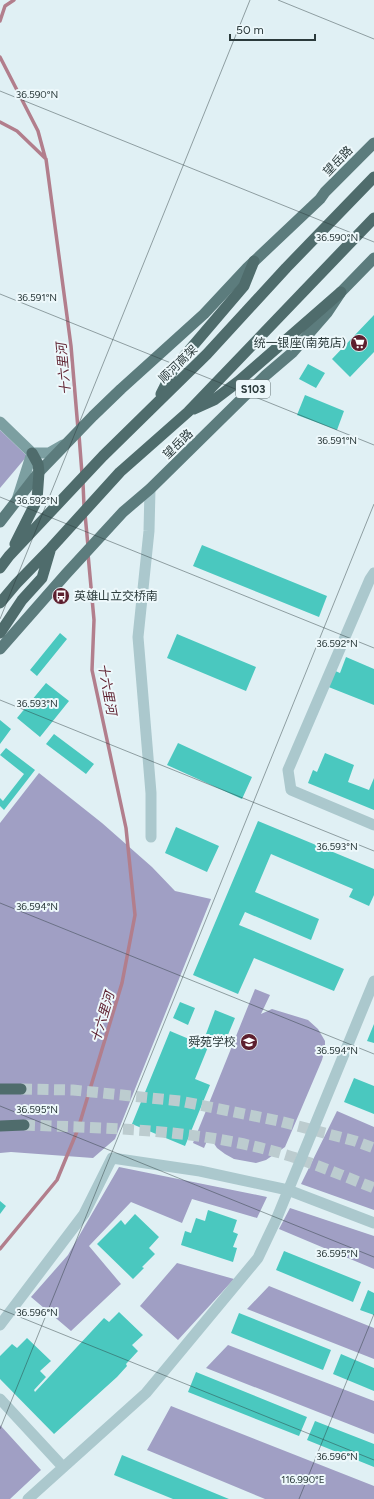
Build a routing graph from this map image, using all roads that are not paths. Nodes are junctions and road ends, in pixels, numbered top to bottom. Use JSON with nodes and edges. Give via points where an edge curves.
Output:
{"nodes":[{"id":1,"x":374,"y":142,"type":"edge"},
{"id":2,"x":374,"y":177,"type":"edge"},
{"id":3,"x":374,"y":218,"type":"edge"},
{"id":4,"x":374,"y":258,"type":"edge"},
{"id":5,"x":254,"y":261,"type":"junction"},
{"id":6,"x":341,"y":292,"type":"junction"},
{"id":7,"x":157,"y":402,"type":"junction"},
{"id":8,"x":188,"y":412,"type":"junction"},
{"id":9,"x":0,"y":422,"type":"edge"},
{"id":10,"x":67,"y":443,"type":"junction"},
{"id":11,"x":32,"y":454,"type":"junction"},
{"id":12,"x":39,"y":472,"type":"junction"},
{"id":13,"x":150,"y":489,"type":"junction"},
{"id":14,"x":16,"y":501,"type":"junction"},
{"id":15,"x":0,"y":522,"type":"edge"},
{"id":16,"x":54,"y":545,"type":"junction"},
{"id":17,"x":4,"y":563,"type":"edge"},
{"id":18,"x":374,"y":573,"type":"edge"},
{"id":19,"x":0,"y":604,"type":"edge"},
{"id":20,"x":0,"y":633,"type":"edge"},
{"id":21,"x":0,"y":649,"type":"edge"},
{"id":22,"x":374,"y":825,"type":"edge"},
{"id":23,"x":151,"y":838,"type":"dead end"},
{"id":24,"x":374,"y":981,"type":"edge"},
{"id":25,"x":0,"y":1088,"type":"edge"},
{"id":26,"x":21,"y":1089,"type":"tunnel mouth"},
{"id":27,"x":24,"y":1125,"type":"tunnel mouth"},
{"id":28,"x":0,"y":1126,"type":"edge"},
{"id":29,"x":288,"y":1190,"type":"junction"},
{"id":30,"x":374,"y":1223,"type":"edge"},
{"id":31,"x":0,"y":1325,"type":"edge"},
{"id":32,"x":0,"y":1399,"type":"edge"},
{"id":33,"x":63,"y":1467,"type":"junction"},
{"id":34,"x":28,"y":1499,"type":"edge"}],
"edges":[{"from":1,"to":5,"type":"main road","name":"望岳路","via":[[320,199]]},
{"from":2,"to":7,"type":"highway","name":"顺河高架","via":[[207,354]]},
{"from":3,"to":8,"type":"highway"},
{"from":4,"to":6,"type":"main road","name":"望岳路","number":"S103"},
{"from":5,"to":7,"type":"highway","via":[[244,286],[174,368]]},
{"from":5,"to":10,"type":"main road","name":"望岳路","via":[[204,314],[121,389]]},
{"from":6,"to":8,"type":"highway","via":[[232,386],[214,400]]},
{"from":6,"to":13,"type":"main road","name":"望岳路","number":"S103","via":[[327,313],[293,352]]},
{"from":7,"to":17,"type":"highway","name":"顺河高架"},
{"from":8,"to":16,"type":"highway","via":[[120,472]]},
{"from":9,"to":11,"type":"main road"},
{"from":10,"to":11,"type":"main road","via":[[49,453]]},
{"from":10,"to":12,"type":"main road","name":"望岳路"},
{"from":11,"to":12,"type":"highway"},
{"from":11,"to":14,"type":"main road"},
{"from":12,"to":14,"type":"main road","name":"望岳路"},
{"from":12,"to":17,"type":"highway","via":[[37,500]]},
{"from":13,"to":21,"type":"main road","name":"望岳路","number":"S103","via":[[123,512]]},
{"from":13,"to":23,"type":"street","via":[[149,531],[138,637],[151,792]]},
{"from":14,"to":15,"type":"main road","name":"望岳路"},
{"from":16,"to":19,"type":"highway"},
{"from":16,"to":20,"type":"highway","via":[[42,578],[22,600]]},
{"from":18,"to":22,"type":"street","via":[[288,770],[291,790]]},
{"from":24,"to":29,"type":"street"},
{"from":25,"to":26,"type":"highway"},
{"from":27,"to":28,"type":"highway"},
{"from":29,"to":30,"type":"street"},
{"from":29,"to":31,"type":"street","via":[[200,1171],[112,1158],[84,1214]]},
{"from":29,"to":33,"type":"street","via":[[258,1258],[146,1393]]},
{"from":32,"to":33,"type":"street"},
{"from":33,"to":34,"type":"street"}]}
